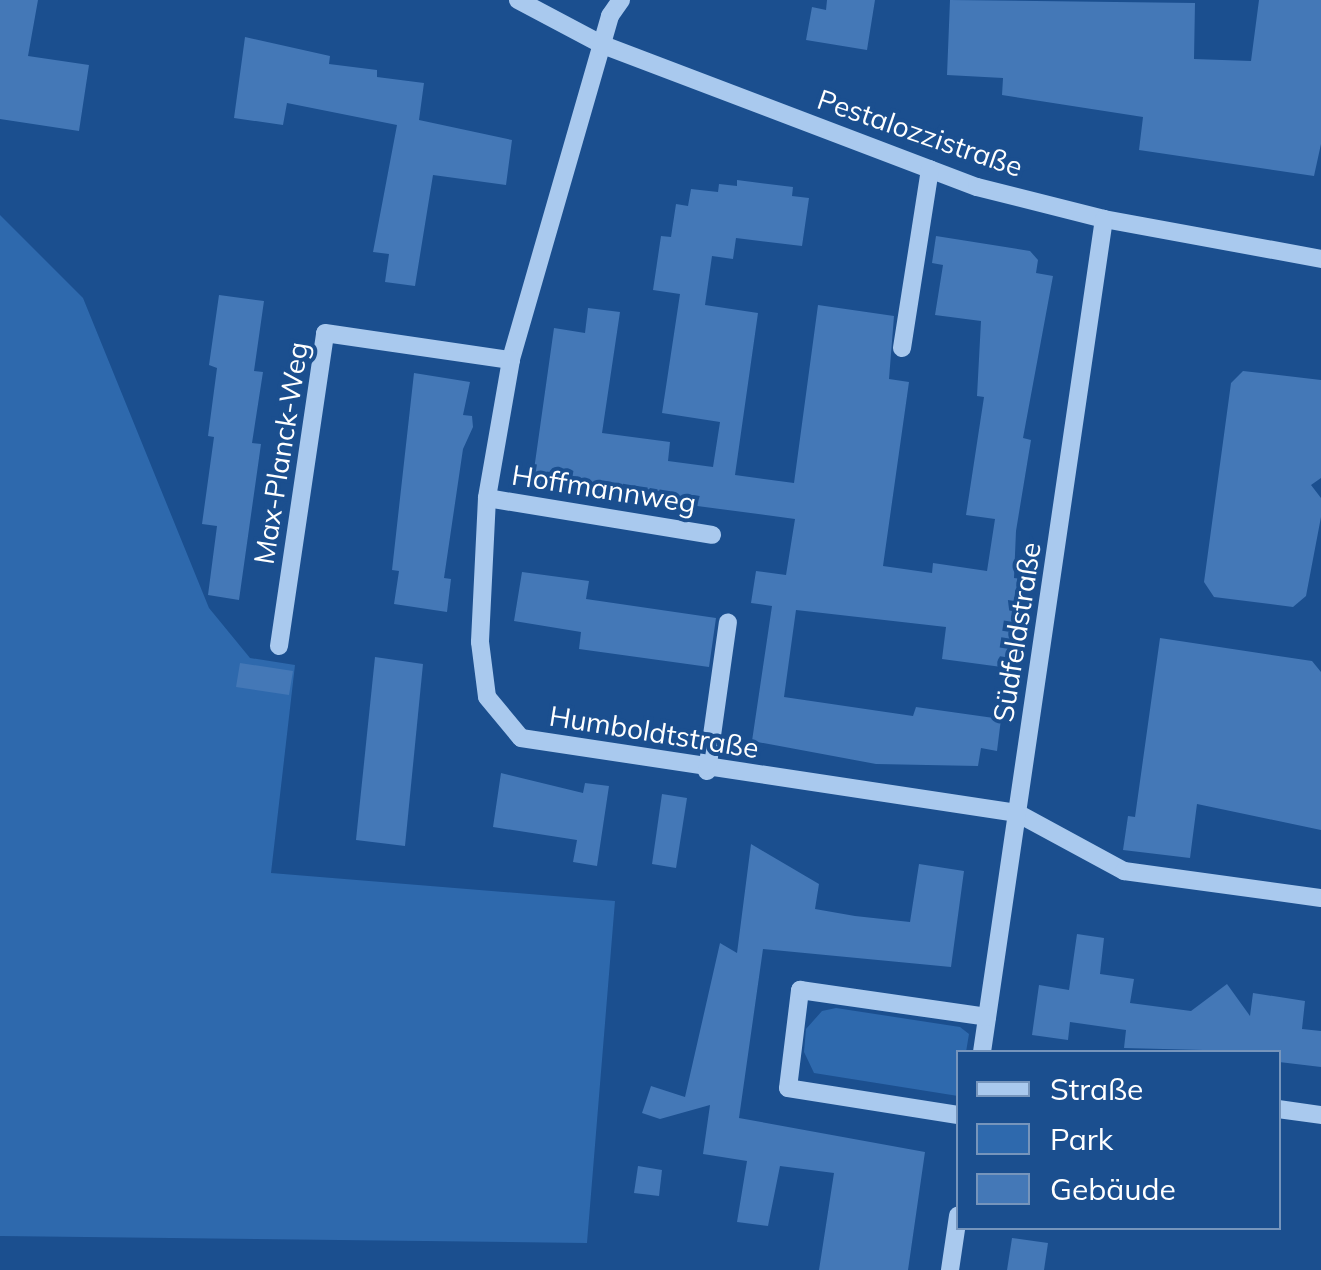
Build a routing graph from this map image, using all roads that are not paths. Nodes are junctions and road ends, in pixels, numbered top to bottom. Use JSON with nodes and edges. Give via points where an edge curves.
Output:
{"nodes":[{"id":1,"x":518,"y":0,"type":"edge"},
{"id":2,"x":621,"y":0,"type":"edge"},
{"id":3,"x":604,"y":45,"type":"junction"},
{"id":4,"x":930,"y":169,"type":"junction"},
{"id":5,"x":1104,"y":220,"type":"junction"},
{"id":6,"x":1321,"y":259,"type":"edge"},
{"id":7,"x":902,"y":348,"type":"dead end"},
{"id":8,"x":511,"y":360,"type":"junction"},
{"id":9,"x":487,"y":498,"type":"junction"},
{"id":10,"x":712,"y":535,"type":"dead end"},
{"id":11,"x":728,"y":622,"type":"dead end"},
{"id":12,"x":279,"y":646,"type":"dead end"},
{"id":13,"x":707,"y":771,"type":"junction"},
{"id":14,"x":1017,"y":813,"type":"junction"},
{"id":15,"x":1321,"y":898,"type":"edge"},
{"id":16,"x":987,"y":1017,"type":"junction"},
{"id":17,"x":982,"y":1050,"type":"edge"},
{"id":18,"x":1281,"y":1108,"type":"edge"},
{"id":19,"x":956,"y":1114,"type":"edge"},
{"id":20,"x":1321,"y":1115,"type":"edge"},
{"id":21,"x":956,"y":1230,"type":"edge"},
{"id":22,"x":950,"y":1270,"type":"edge"}],
"edges":[{"from":1,"to":3,"type":"street","name":"Pestalozzistraße"},
{"from":2,"to":3,"type":"street","name":"Humboldtstraße"},
{"from":3,"to":4,"type":"street","name":"Pestalozzistraße"},
{"from":3,"to":8,"type":"street","name":"Humboldtstraße"},
{"from":4,"to":5,"type":"street","name":"Pestalozzistraße"},
{"from":4,"to":7,"type":"street"},
{"from":5,"to":6,"type":"street","name":"Pestalozzistraße"},
{"from":5,"to":14,"type":"street","name":"Südfeldstraße"},
{"from":8,"to":9,"type":"street","name":"Humboldtstraße"},
{"from":8,"to":12,"type":"street","name":"Max-Planck-Weg","via":[[325,333]]},
{"from":9,"to":10,"type":"street","name":"Hoffmannweg"},
{"from":9,"to":13,"type":"street","name":"Humboldtstraße","via":[[480,642],[487,697],[521,738]]},
{"from":11,"to":13,"type":"street"},
{"from":13,"to":14,"type":"street","name":"Humboldtstraße"},
{"from":14,"to":15,"type":"street","via":[[1124,871]]},
{"from":14,"to":16,"type":"street","name":"Südfeldstraße"},
{"from":16,"to":17,"type":"street","name":"Südfeldstraße"},
{"from":16,"to":19,"type":"street","via":[[800,990],[788,1088]]},
{"from":18,"to":20,"type":"street"},
{"from":21,"to":22,"type":"street"}]}
